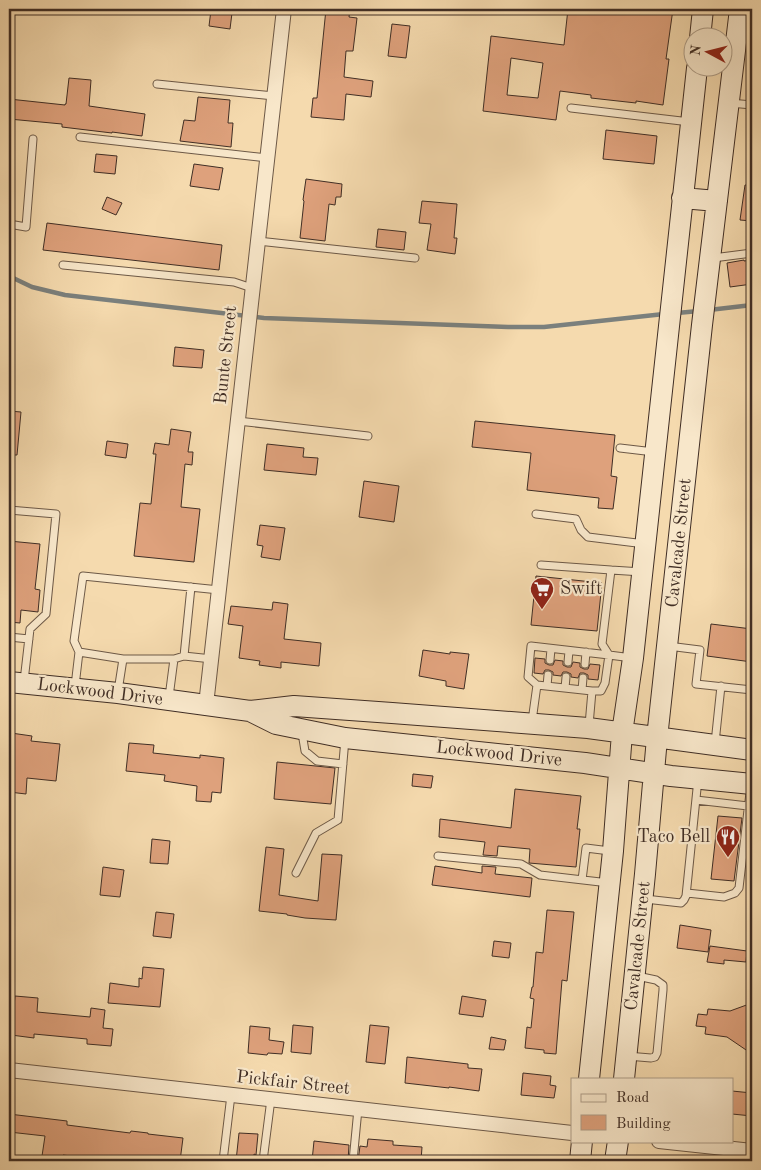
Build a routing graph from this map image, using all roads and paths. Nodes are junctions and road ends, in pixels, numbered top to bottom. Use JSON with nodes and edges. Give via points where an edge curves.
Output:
{"nodes":[{"id":1,"x":284,"y":9,"type":"edge"},
{"id":2,"x":703,"y":9,"type":"edge"},
{"id":3,"x":740,"y":9,"type":"edge"},
{"id":4,"x":701,"y":28,"type":"edge"},
{"id":5,"x":745,"y":37,"type":"edge"},
{"id":6,"x":696,"y":78,"type":"edge"},
{"id":7,"x":157,"y":84,"type":"dead end"},
{"id":8,"x":274,"y":96,"type":"junction"},
{"id":9,"x":729,"y":102,"type":"junction"},
{"id":10,"x":752,"y":105,"type":"edge"},
{"id":11,"x":571,"y":108,"type":"dead end"},
{"id":12,"x":690,"y":122,"type":"junction"},
{"id":13,"x":80,"y":137,"type":"dead end"},
{"id":14,"x":33,"y":139,"type":"dead end"},
{"id":15,"x":267,"y":158,"type":"junction"},
{"id":16,"x":682,"y":198,"type":"junction"},
{"id":17,"x":717,"y":201,"type":"junction"},
{"id":18,"x":9,"y":224,"type":"edge"},
{"id":19,"x":258,"y":241,"type":"junction"},
{"id":20,"x":752,"y":253,"type":"edge"},
{"id":21,"x":415,"y":258,"type":"dead end"},
{"id":22,"x":710,"y":258,"type":"junction"},
{"id":23,"x":63,"y":265,"type":"dead end"},
{"id":24,"x":252,"y":295,"type":"junction"},
{"id":25,"x":238,"y":421,"type":"junction"},
{"id":26,"x":368,"y":436,"type":"dead end"},
{"id":27,"x":620,"y":448,"type":"dead end"},
{"id":28,"x":654,"y":457,"type":"junction"},
{"id":29,"x":688,"y":465,"type":"junction"},
{"id":30,"x":9,"y":510,"type":"edge"},
{"id":31,"x":536,"y":514,"type":"dead end"},
{"id":32,"x":645,"y":544,"type":"junction"},
{"id":33,"x":541,"y":565,"type":"dead end"},
{"id":34,"x":611,"y":570,"type":"junction"},
{"id":35,"x":642,"y":572,"type":"junction"},
{"id":36,"x":191,"y":587,"type":"junction"},
{"id":37,"x":219,"y":590,"type":"junction"},
{"id":38,"x":9,"y":637,"type":"edge"},
{"id":39,"x":29,"y":639,"type":"junction"},
{"id":40,"x":668,"y":646,"type":"junction"},
{"id":41,"x":551,"y":649,"type":"junction"},
{"id":42,"x":569,"y":651,"type":"junction"},
{"id":43,"x":79,"y":652,"type":"junction"},
{"id":44,"x":586,"y":652,"type":"junction"},
{"id":45,"x":610,"y":655,"type":"junction"},
{"id":46,"x":184,"y":656,"type":"junction"},
{"id":47,"x":633,"y":658,"type":"junction"},
{"id":48,"x":123,"y":659,"type":"junction"},
{"id":49,"x":174,"y":659,"type":"junction"},
{"id":50,"x":212,"y":659,"type":"junction"},
{"id":51,"x":550,"y":660,"type":"dead end"},
{"id":52,"x":568,"y":662,"type":"dead end"},
{"id":53,"x":585,"y":664,"type":"dead end"},
{"id":54,"x":548,"y":675,"type":"dead end"},
{"id":55,"x":566,"y":676,"type":"dead end"},
{"id":56,"x":583,"y":678,"type":"dead end"},
{"id":57,"x":16,"y":683,"type":"edge"},
{"id":58,"x":537,"y":685,"type":"junction"},
{"id":59,"x":547,"y":686,"type":"junction"},
{"id":60,"x":721,"y":686,"type":"junction"},
{"id":61,"x":565,"y":688,"type":"junction"},
{"id":62,"x":75,"y":689,"type":"junction"},
{"id":63,"x":582,"y":690,"type":"junction"},
{"id":64,"x":592,"y":690,"type":"junction"},
{"id":65,"x":752,"y":690,"type":"edge"},
{"id":66,"x":118,"y":693,"type":"junction"},
{"id":67,"x":169,"y":700,"type":"junction"},
{"id":68,"x":206,"y":705,"type":"junction"},
{"id":69,"x":250,"y":711,"type":"junction"},
{"id":70,"x":392,"y":713,"type":"junction"},
{"id":71,"x":532,"y":724,"type":"junction"},
{"id":72,"x":588,"y":728,"type":"junction"},
{"id":73,"x":303,"y":730,"type":"junction"},
{"id":74,"x":622,"y":733,"type":"junction"},
{"id":75,"x":345,"y":738,"type":"junction"},
{"id":76,"x":657,"y":738,"type":"junction"},
{"id":77,"x":390,"y":744,"type":"junction"},
{"id":78,"x":714,"y":745,"type":"junction"},
{"id":79,"x":752,"y":750,"type":"edge"},
{"id":80,"x":343,"y":764,"type":"junction"},
{"id":81,"x":619,"y":767,"type":"junction"},
{"id":82,"x":654,"y":772,"type":"junction"},
{"id":83,"x":698,"y":779,"type":"junction"},
{"id":84,"x":751,"y":784,"type":"edge"},
{"id":85,"x":696,"y":800,"type":"junction"},
{"id":86,"x":748,"y":806,"type":"junction"},
{"id":87,"x":613,"y":851,"type":"junction"},
{"id":88,"x":438,"y":856,"type":"dead end"},
{"id":89,"x":296,"y":873,"type":"dead end"},
{"id":90,"x":582,"y":880,"type":"junction"},
{"id":91,"x":609,"y":883,"type":"junction"},
{"id":92,"x":687,"y":893,"type":"junction"},
{"id":93,"x":642,"y":898,"type":"junction"},
{"id":94,"x":634,"y":976,"type":"junction"},
{"id":95,"x":626,"y":1056,"type":"junction"},
{"id":96,"x":9,"y":1070,"type":"edge"},
{"id":97,"x":589,"y":1078,"type":"edge"},
{"id":98,"x":624,"y":1078,"type":"edge"},
{"id":99,"x":231,"y":1095,"type":"junction"},
{"id":100,"x":271,"y":1099,"type":"junction"},
{"id":101,"x":358,"y":1109,"type":"junction"},
{"id":102,"x":571,"y":1133,"type":"edge"},
{"id":103,"x":582,"y":1142,"type":"edge"},
{"id":104,"x":618,"y":1142,"type":"edge"},
{"id":105,"x":669,"y":1142,"type":"edge"},
{"id":106,"x":752,"y":1151,"type":"edge"},
{"id":107,"x":224,"y":1161,"type":"edge"},
{"id":108,"x":264,"y":1161,"type":"edge"},
{"id":109,"x":353,"y":1161,"type":"edge"},
{"id":110,"x":580,"y":1161,"type":"edge"},
{"id":111,"x":615,"y":1161,"type":"edge"}],
"edges":[{"from":1,"to":8,"type":"street","name":"Bunte Street"},
{"from":2,"to":4,"type":"main road"},
{"from":3,"to":5,"type":"main road","name":"Cavalcade Street"},
{"from":5,"to":9,"type":"main road","name":"Cavalcade Street"},
{"from":6,"to":12,"type":"main road","name":"Cavalcade Street"},
{"from":7,"to":8,"type":"lane"},
{"from":8,"to":15,"type":"street","name":"Bunte Street"},
{"from":9,"to":10,"type":"lane"},
{"from":9,"to":17,"type":"main road","name":"Cavalcade Street"},
{"from":11,"to":12,"type":"lane"},
{"from":12,"to":16,"type":"main road","name":"Cavalcade Street"},
{"from":13,"to":15,"type":"lane"},
{"from":14,"to":18,"type":"lane","via":[[26,227]]},
{"from":15,"to":19,"type":"street","name":"Bunte Street"},
{"from":16,"to":17,"type":"main road"},
{"from":16,"to":28,"type":"main road","name":"Cavalcade Street"},
{"from":17,"to":22,"type":"main road","name":"Cavalcade Street"},
{"from":19,"to":21,"type":"lane"},
{"from":19,"to":24,"type":"street","name":"Bunte Street"},
{"from":20,"to":22,"type":"lane"},
{"from":22,"to":29,"type":"main road","name":"Cavalcade Street"},
{"from":23,"to":24,"type":"lane","via":[[234,282]]},
{"from":24,"to":25,"type":"street","name":"Bunte Street"},
{"from":25,"to":26,"type":"lane"},
{"from":25,"to":37,"type":"street","name":"Bunte Street"},
{"from":27,"to":28,"type":"lane"},
{"from":28,"to":29,"type":"main road"},
{"from":28,"to":32,"type":"main road","name":"Cavalcade Street"},
{"from":29,"to":40,"type":"main road","name":"Cavalcade Street"},
{"from":30,"to":39,"type":"lane","via":[[56,514],[46,614],[30,629]]},
{"from":31,"to":32,"type":"lane","via":[[576,519],[588,537]]},
{"from":32,"to":35,"type":"main road","name":"Cavalcade Street"},
{"from":33,"to":34,"type":"lane"},
{"from":34,"to":35,"type":"lane"},
{"from":34,"to":45,"type":"lane","via":[[602,644]]},
{"from":35,"to":47,"type":"main road","name":"Cavalcade Street"},
{"from":36,"to":37,"type":"lane"},
{"from":36,"to":43,"type":"lane","via":[[83,576],[74,641]]},
{"from":36,"to":46,"type":"lane"},
{"from":37,"to":50,"type":"street","name":"Bunte Street"},
{"from":38,"to":39,"type":"lane"},
{"from":39,"to":57,"type":"lane"},
{"from":40,"to":60,"type":"lane","via":[[700,650],[696,684]]},
{"from":40,"to":76,"type":"main road","name":"Cavalcade Street"},
{"from":41,"to":42,"type":"lane"},
{"from":41,"to":51,"type":"lane"},
{"from":41,"to":58,"type":"lane","via":[[531,646],[528,677]]},
{"from":42,"to":44,"type":"lane"},
{"from":42,"to":52,"type":"lane"},
{"from":43,"to":48,"type":"lane"},
{"from":43,"to":62,"type":"lane"},
{"from":44,"to":45,"type":"lane"},
{"from":44,"to":53,"type":"lane"},
{"from":45,"to":47,"type":"lane"},
{"from":45,"to":64,"type":"lane","via":[[601,691]]},
{"from":46,"to":49,"type":"lane"},
{"from":46,"to":50,"type":"lane"},
{"from":47,"to":74,"type":"main road","name":"Cavalcade Street"},
{"from":48,"to":49,"type":"lane"},
{"from":48,"to":66,"type":"lane"},
{"from":49,"to":67,"type":"lane"},
{"from":50,"to":68,"type":"street","name":"Bunte Street"},
{"from":54,"to":59,"type":"lane"},
{"from":55,"to":61,"type":"lane"},
{"from":56,"to":63,"type":"lane"},
{"from":57,"to":62,"type":"main road","name":"Lockwood Drive"},
{"from":58,"to":59,"type":"lane"},
{"from":58,"to":71,"type":"lane"},
{"from":59,"to":61,"type":"lane"},
{"from":60,"to":65,"type":"lane"},
{"from":60,"to":78,"type":"lane"},
{"from":61,"to":63,"type":"lane"},
{"from":62,"to":66,"type":"main road","name":"Lockwood Drive"},
{"from":63,"to":64,"type":"lane"},
{"from":64,"to":72,"type":"lane"},
{"from":66,"to":67,"type":"main road","name":"Lockwood Drive"},
{"from":67,"to":68,"type":"main road","name":"Lockwood Drive"},
{"from":68,"to":69,"type":"main road","name":"Lockwood Drive"},
{"from":69,"to":70,"type":"main road","name":"Lockwood Drive","via":[[294,706]]},
{"from":69,"to":73,"type":"main road","name":"Lockwood Drive","via":[[276,724]]},
{"from":70,"to":71,"type":"main road","name":"Lockwood Drive"},
{"from":70,"to":77,"type":"main road"},
{"from":71,"to":72,"type":"main road","name":"Lockwood Drive"},
{"from":72,"to":74,"type":"main road","name":"Lockwood Drive"},
{"from":73,"to":75,"type":"main road","name":"Lockwood Drive"},
{"from":73,"to":80,"type":"lane","via":[[305,751],[317,761]]},
{"from":74,"to":76,"type":"main road","name":"Lockwood Drive"},
{"from":74,"to":81,"type":"main road","name":"Cavalcade Street"},
{"from":75,"to":77,"type":"main road","name":"Lockwood Drive"},
{"from":75,"to":80,"type":"lane"},
{"from":76,"to":78,"type":"main road","name":"Lockwood Drive"},
{"from":76,"to":82,"type":"main road","name":"Cavalcade Street"},
{"from":77,"to":81,"type":"main road","name":"Lockwood Drive"},
{"from":78,"to":79,"type":"main road","name":"Lockwood Drive"},
{"from":80,"to":89,"type":"lane","via":[[338,820],[316,833]]},
{"from":81,"to":82,"type":"main road","name":"Lockwood Drive"},
{"from":81,"to":87,"type":"main road","name":"Cavalcade Street"},
{"from":82,"to":83,"type":"main road","name":"Lockwood Drive"},
{"from":82,"to":93,"type":"main road","name":"Cavalcade Street"},
{"from":83,"to":84,"type":"main road","name":"Lockwood Drive"},
{"from":83,"to":85,"type":"lane"},
{"from":84,"to":86,"type":"lane"},
{"from":85,"to":86,"type":"lane"},
{"from":85,"to":92,"type":"lane"},
{"from":86,"to":92,"type":"lane","via":[[735,893],[724,897]]},
{"from":87,"to":90,"type":"lane","via":[[586,848]]},
{"from":87,"to":91,"type":"main road","name":"Cavalcade Street"},
{"from":88,"to":90,"type":"lane","via":[[521,864],[540,875]]},
{"from":90,"to":91,"type":"lane"},
{"from":91,"to":97,"type":"main road","name":"Cavalcade Street"},
{"from":92,"to":93,"type":"lane","via":[[680,903]]},
{"from":93,"to":94,"type":"main road","name":"Cavalcade Street"},
{"from":94,"to":95,"type":"main road","name":"Cavalcade Street"},
{"from":94,"to":95,"type":"lane","via":[[656,980],[663,985],[657,1053],[652,1058]]},
{"from":95,"to":98,"type":"main road","name":"Cavalcade Street"},
{"from":96,"to":99,"type":"street","name":"Pickfair Street"},
{"from":99,"to":100,"type":"street","name":"Pickfair Street"},
{"from":99,"to":107,"type":"lane"},
{"from":100,"to":101,"type":"street","name":"Pickfair Street"},
{"from":100,"to":108,"type":"lane"},
{"from":101,"to":102,"type":"street","name":"Pickfair Street"},
{"from":101,"to":109,"type":"lane"},
{"from":103,"to":110,"type":"main road"},
{"from":104,"to":111,"type":"main road"},
{"from":105,"to":106,"type":"street"}]}
